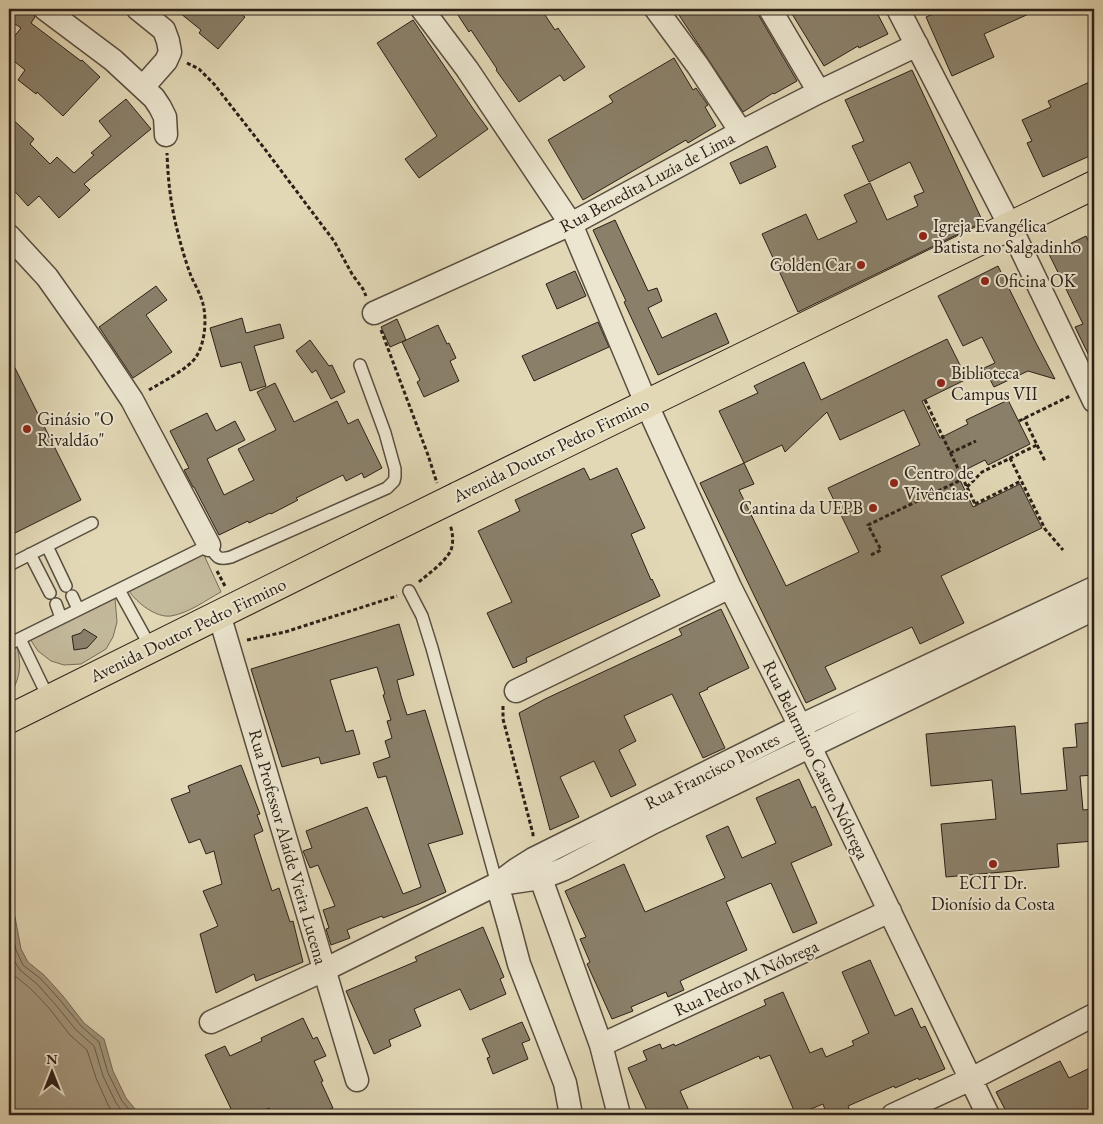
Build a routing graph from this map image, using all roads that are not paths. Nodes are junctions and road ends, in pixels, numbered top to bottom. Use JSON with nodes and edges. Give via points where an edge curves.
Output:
{"nodes":[{"id":1,"x":46,"y":9,"type":"edge"},
{"id":2,"x":138,"y":9,"type":"edge"},
{"id":3,"x":422,"y":9,"type":"edge"},
{"id":4,"x":656,"y":9,"type":"edge"},
{"id":5,"x":770,"y":9,"type":"edge"},
{"id":6,"x":898,"y":9,"type":"edge"},
{"id":7,"x":917,"y":45,"type":"junction"},
{"id":8,"x":143,"y":87,"type":"junction"},
{"id":9,"x":819,"y":92,"type":"junction"},
{"id":10,"x":740,"y":132,"type":"junction"},
{"id":11,"x":166,"y":135,"type":"road end"},
{"id":12,"x":1094,"y":185,"type":"edge"},
{"id":13,"x":571,"y":224,"type":"junction"},
{"id":14,"x":1010,"y":226,"type":"junction"},
{"id":15,"x":9,"y":236,"type":"edge"},
{"id":16,"x":374,"y":313,"type":"road end"},
{"id":17,"x":360,"y":365,"type":"dead end"},
{"id":18,"x":1091,"y":394,"type":"edge"},
{"id":19,"x":646,"y":403,"type":"junction"},
{"id":20,"x":92,"y":523,"type":"dead end"},
{"id":21,"x":47,"y":546,"type":"junction"},
{"id":22,"x":207,"y":546,"type":"junction"},
{"id":23,"x":30,"y":554,"type":"junction"},
{"id":24,"x":9,"y":565,"type":"edge"},
{"id":25,"x":66,"y":586,"type":"dead end"},
{"id":26,"x":730,"y":587,"type":"junction"},
{"id":27,"x":1094,"y":588,"type":"edge"},
{"id":28,"x":119,"y":590,"type":"junction"},
{"id":29,"x":409,"y":591,"type":"road end"},
{"id":30,"x":50,"y":594,"type":"dead end"},
{"id":31,"x":72,"y":596,"type":"dead end"},
{"id":32,"x":56,"y":604,"type":"dead end"},
{"id":33,"x":1094,"y":609,"type":"edge"},
{"id":34,"x":78,"y":610,"type":"junction"},
{"id":35,"x":227,"y":610,"type":"junction"},
{"id":36,"x":61,"y":618,"type":"junction"},
{"id":37,"x":20,"y":639,"type":"junction"},
{"id":38,"x":9,"y":644,"type":"edge"},
{"id":39,"x":150,"y":648,"type":"junction"},
{"id":40,"x":516,"y":691,"type":"road end"},
{"id":41,"x":49,"y":698,"type":"junction"},
{"id":42,"x":9,"y":719,"type":"edge"},
{"id":43,"x":800,"y":726,"type":"junction"},
{"id":44,"x":810,"y":748,"type":"junction"},
{"id":45,"x":537,"y":869,"type":"junction"},
{"id":46,"x":496,"y":884,"type":"junction"},
{"id":47,"x":890,"y":911,"type":"junction"},
{"id":48,"x":324,"y":970,"type":"junction"},
{"id":49,"x":1094,"y":1015,"type":"edge"},
{"id":50,"x":211,"y":1022,"type":"dead end"},
{"id":51,"x":601,"y":1046,"type":"junction"},
{"id":52,"x":971,"y":1079,"type":"junction"},
{"id":53,"x":358,"y":1080,"type":"dead end"},
{"id":54,"x":571,"y":1115,"type":"edge"},
{"id":55,"x":619,"y":1115,"type":"edge"},
{"id":56,"x":894,"y":1115,"type":"edge"},
{"id":57,"x":988,"y":1115,"type":"edge"}],
"edges":[{"from":1,"to":8,"type":"street"},
{"from":2,"to":8,"type":"street","via":[[164,30],[170,52]]},
{"from":3,"to":13,"type":"street","name":"Rua Belarmino Castro Nóbrega","via":[[467,69]]},
{"from":4,"to":10,"type":"street","via":[[698,66]]},
{"from":5,"to":9,"type":"street"},
{"from":6,"to":7,"type":"street"},
{"from":7,"to":9,"type":"street","name":"Rua Benedita Luzia de Lima"},
{"from":7,"to":14,"type":"street"},
{"from":8,"to":11,"type":"street","via":[[165,117]]},
{"from":9,"to":10,"type":"street","name":"Rua Benedita Luzia de Lima"},
{"from":10,"to":13,"type":"street","name":"Rua Benedita Luzia de Lima"},
{"from":12,"to":14,"type":"main road","name":"Avenida Doutor Pedro Firmino"},
{"from":13,"to":16,"type":"street","name":"Rua Benedita Luzia de Lima"},
{"from":13,"to":19,"type":"street","name":"Rua Belarmino Castro Nóbrega"},
{"from":14,"to":18,"type":"street"},
{"from":14,"to":19,"type":"main road","name":"Avenida Doutor Pedro Firmino"},
{"from":15,"to":22,"type":"street","via":[[47,277],[132,400]]},
{"from":17,"to":22,"type":"lane","via":[[395,469],[392,484],[231,557],[216,557]]},
{"from":19,"to":26,"type":"street","name":"Rua Belarmino Castro Nóbrega"},
{"from":19,"to":35,"type":"main road","name":"Avenida Doutor Pedro Firmino","bridge":true,"via":[[449,492],[385,532]]},
{"from":20,"to":21,"type":"lane"},
{"from":21,"to":23,"type":"lane"},
{"from":21,"to":25,"type":"lane"},
{"from":22,"to":28,"type":"lane"},
{"from":23,"to":24,"type":"lane"},
{"from":23,"to":30,"type":"lane"},
{"from":26,"to":40,"type":"street"},
{"from":26,"to":43,"type":"street","name":"Rua Belarmino Castro Nóbrega"},
{"from":27,"to":43,"type":"street","name":"Rua Francisco Pontes"},
{"from":28,"to":34,"type":"lane"},
{"from":28,"to":39,"type":"lane"},
{"from":29,"to":46,"type":"lane","via":[[422,616],[432,648]]},
{"from":31,"to":34,"type":"lane"},
{"from":32,"to":36,"type":"lane"},
{"from":33,"to":44,"type":"street","name":"Rua Francisco Pontes"},
{"from":34,"to":36,"type":"lane"},
{"from":35,"to":39,"type":"main road","name":"Avenida Doutor Pedro Firmino"},
{"from":35,"to":48,"type":"street","name":"Rua Professor Alaíde Vieira Lucena","via":[[228,644]]},
{"from":36,"to":37,"type":"lane"},
{"from":37,"to":38,"type":"lane"},
{"from":37,"to":41,"type":"lane"},
{"from":39,"to":41,"type":"main road","name":"Avenida Doutor Pedro Firmino"},
{"from":41,"to":42,"type":"main road","name":"Avenida Doutor Pedro Firmino"},
{"from":43,"to":44,"type":"street","name":"Rua Belarmino Castro Nóbrega"},
{"from":43,"to":45,"type":"street","name":"Rua Francisco Pontes"},
{"from":44,"to":45,"type":"street","name":"Rua Francisco Pontes","via":[[564,868]]},
{"from":44,"to":47,"type":"street","name":"Rua Belarmino Castro Nóbrega"},
{"from":45,"to":46,"type":"street","name":"Rua Francisco Pontes","via":[[517,869]]},
{"from":45,"to":51,"type":"street"},
{"from":46,"to":48,"type":"street","name":"Rua Francisco Pontes"},
{"from":46,"to":54,"type":"street","via":[[519,964],[565,1083]]},
{"from":47,"to":51,"type":"street","name":"Rua Pedro M Nóbrega"},
{"from":47,"to":52,"type":"street","name":"Rua Belarmino Castro Nóbrega"},
{"from":48,"to":50,"type":"street","name":"Rua Francisco Pontes"},
{"from":48,"to":53,"type":"street","name":"Rua Professor Alaíde Vieira Lucena"},
{"from":49,"to":52,"type":"street"},
{"from":51,"to":55,"type":"street"},
{"from":52,"to":56,"type":"street"},
{"from":52,"to":57,"type":"street","name":"Rua Belarmino Castro Nóbrega"}]}
